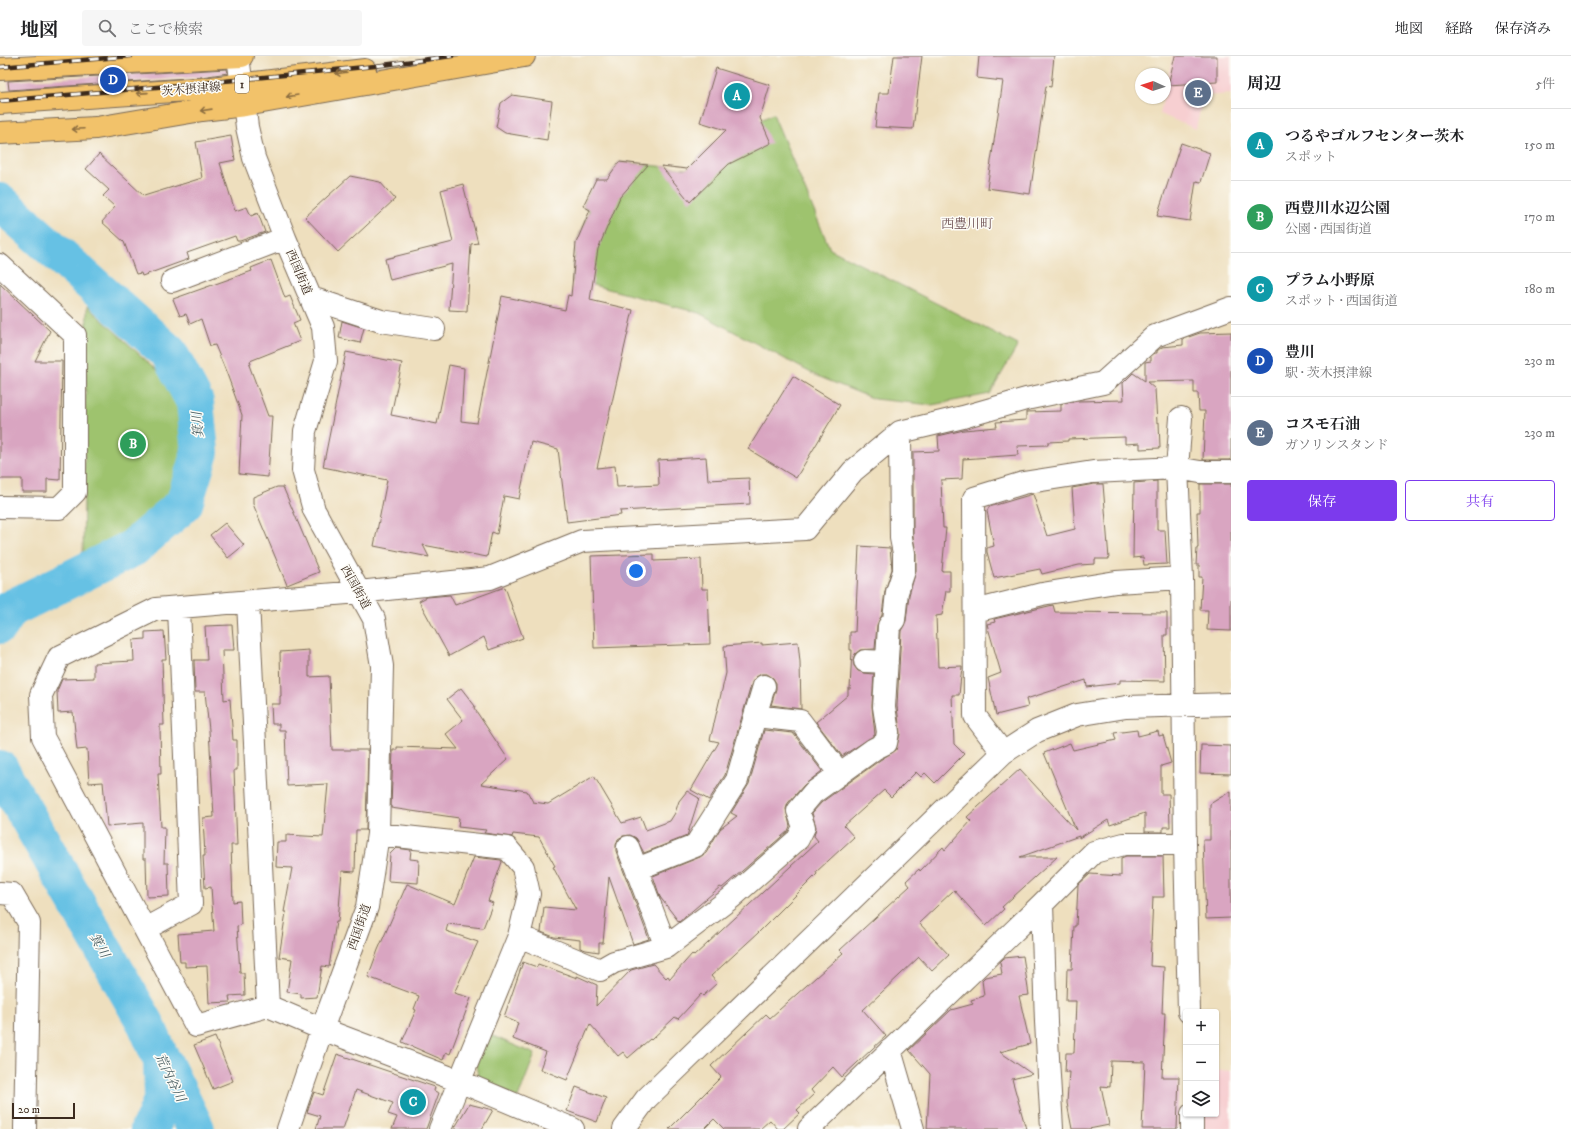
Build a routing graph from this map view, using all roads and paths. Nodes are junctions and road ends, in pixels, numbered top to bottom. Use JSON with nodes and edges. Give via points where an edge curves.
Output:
{"nodes":[{"id":1,"x":238,"y":56,"type":"edge"},
{"id":2,"x":242,"y":56,"type":"edge"},
{"id":3,"x":477,"y":56,"type":"edge"},
{"id":4,"x":524,"y":56,"type":"edge"},
{"id":5,"x":2,"y":69,"type":"edge"},
{"id":6,"x":244,"y":94,"type":"junction"},
{"id":7,"x":3,"y":103,"type":"edge"},
{"id":8,"x":0,"y":133,"type":"edge"},
{"id":9,"x":285,"y":238,"type":"junction"},
{"id":10,"x":0,"y":265,"type":"edge"},
{"id":11,"x":172,"y":282,"type":"dead end"},
{"id":12,"x":311,"y":298,"type":"junction"},
{"id":13,"x":1231,"y":308,"type":"edge"},
{"id":14,"x":434,"y":329,"type":"dead end"},
{"id":15,"x":1180,"y":418,"type":"dead end"},
{"id":16,"x":900,"y":432,"type":"junction"},
{"id":17,"x":1177,"y":468,"type":"junction"},
{"id":18,"x":1231,"y":472,"type":"edge"},
{"id":19,"x":0,"y":507,"type":"edge"},
{"id":20,"x":1182,"y":578,"type":"junction"},
{"id":21,"x":359,"y":592,"type":"junction"},
{"id":22,"x":248,"y":602,"type":"junction"},
{"id":23,"x":179,"y":608,"type":"junction"},
{"id":24,"x":975,"y":612,"type":"junction"},
{"id":25,"x":865,"y":661,"type":"dead end"},
{"id":26,"x":886,"y":662,"type":"junction"},
{"id":27,"x":764,"y":686,"type":"dead end"},
{"id":28,"x":1184,"y":704,"type":"junction"},
{"id":29,"x":1231,"y":704,"type":"edge"},
{"id":30,"x":755,"y":716,"type":"junction"},
{"id":31,"x":1003,"y":753,"type":"junction"},
{"id":32,"x":840,"y":774,"type":"junction"},
{"id":33,"x":378,"y":834,"type":"junction"},
{"id":34,"x":1185,"y":844,"type":"junction"},
{"id":35,"x":628,"y":847,"type":"dead end"},
{"id":36,"x":637,"y":869,"type":"junction"},
{"id":37,"x":0,"y":893,"type":"edge"},
{"id":38,"x":1042,"y":904,"type":"junction"},
{"id":39,"x":145,"y":929,"type":"junction"},
{"id":40,"x":519,"y":936,"type":"junction"},
{"id":41,"x":666,"y":947,"type":"junction"},
{"id":42,"x":268,"y":1006,"type":"junction"},
{"id":43,"x":1189,"y":1009,"type":"edge"},
{"id":44,"x":322,"y":1029,"type":"junction"},
{"id":45,"x":890,"y":1050,"type":"junction"},
{"id":46,"x":459,"y":1081,"type":"junction"},
{"id":47,"x":1192,"y":1117,"type":"edge"},
{"id":48,"x":25,"y":1129,"type":"edge"},
{"id":49,"x":288,"y":1129,"type":"edge"},
{"id":50,"x":440,"y":1129,"type":"edge"},
{"id":51,"x":573,"y":1129,"type":"edge"},
{"id":52,"x":624,"y":1129,"type":"edge"},
{"id":53,"x":809,"y":1129,"type":"edge"},
{"id":54,"x":913,"y":1129,"type":"edge"},
{"id":55,"x":1052,"y":1129,"type":"edge"},
{"id":56,"x":1192,"y":1129,"type":"edge"}],
"edges":[{"from":1,"to":2,"type":"main road"},
{"from":1,"to":5,"type":"main road"},
{"from":1,"to":6,"type":"street","name":"西国街道"},
{"from":3,"to":6,"type":"main road","name":"茨木摂津線","number":"1","one_way":true},
{"from":4,"to":6,"type":"main road","number":"1","one_way":true},
{"from":6,"to":7,"type":"main road","name":"茨木摂津線","number":"1","one_way":true,"via":[[202,89]]},
{"from":6,"to":8,"type":"main road","number":"1","one_way":true,"via":[[202,110],[96,128]]},
{"from":6,"to":9,"type":"street","name":"西国街道","via":[[247,127],[254,158]]},
{"from":9,"to":11,"type":"street"},
{"from":9,"to":12,"type":"street","name":"西国街道"},
{"from":10,"to":19,"type":"street","via":[[75,335],[75,492],[59,508]]},
{"from":12,"to":14,"type":"street","via":[[381,321]]},
{"from":12,"to":21,"type":"street","name":"西国街道","via":[[323,327],[326,361],[305,431],[303,470],[314,510]]},
{"from":13,"to":16,"type":"street","via":[[1155,336],[1102,383],[1026,399]]},
{"from":15,"to":17,"type":"street"},
{"from":16,"to":21,"type":"street","via":[[853,471],[804,529],[582,540],[490,578]]},
{"from":16,"to":26,"type":"street","via":[[901,538],[904,571],[897,592],[894,620],[889,626]]},
{"from":17,"to":18,"type":"street","via":[[1200,472]]},
{"from":17,"to":20,"type":"street"},
{"from":17,"to":24,"type":"street","via":[[1093,472],[1023,483],[974,498]]},
{"from":20,"to":24,"type":"street","via":[[1116,582],[1042,594]]},
{"from":20,"to":28,"type":"street"},
{"from":21,"to":22,"type":"street"},
{"from":21,"to":33,"type":"street","name":"西国街道","via":[[374,619],[382,666]]},
{"from":22,"to":23,"type":"street"},
{"from":22,"to":42,"type":"street"},
{"from":23,"to":39,"type":"street","via":[[191,904]]},
{"from":23,"to":39,"type":"street","via":[[156,609],[59,657],[42,695],[43,737]]},
{"from":24,"to":31,"type":"street","via":[[976,716]]},
{"from":25,"to":26,"type":"street"},
{"from":26,"to":32,"type":"street","via":[[886,744],[874,749]]},
{"from":27,"to":30,"type":"street"},
{"from":28,"to":29,"type":"street"},
{"from":28,"to":31,"type":"street","via":[[1126,707],[1077,715],[1037,731]]},
{"from":28,"to":34,"type":"street"},
{"from":30,"to":32,"type":"street","via":[[800,721]]},
{"from":30,"to":36,"type":"street","via":[[737,780],[695,846]]},
{"from":31,"to":52,"type":"street","via":[[646,1099]]},
{"from":32,"to":41,"type":"street","via":[[813,793],[798,810],[804,827],[798,839],[731,898]]},
{"from":33,"to":40,"type":"street","via":[[507,848],[523,867],[529,894]]},
{"from":33,"to":44,"type":"street","name":"西国街道","via":[[367,907]]},
{"from":34,"to":38,"type":"street","via":[[1124,844],[1094,852]]},
{"from":34,"to":43,"type":"street"},
{"from":35,"to":36,"type":"street"},
{"from":36,"to":41,"type":"street"},
{"from":37,"to":48,"type":"street","via":[[12,894],[29,923]]},
{"from":38,"to":45,"type":"street"},
{"from":38,"to":55,"type":"street"},
{"from":39,"to":42,"type":"street","via":[[196,1026]]},
{"from":40,"to":41,"type":"street","via":[[600,970],[614,962]]},
{"from":40,"to":46,"type":"street"},
{"from":42,"to":44,"type":"street"},
{"from":44,"to":46,"type":"street"},
{"from":44,"to":49,"type":"street","name":"西国街道"},
{"from":45,"to":53,"type":"street"},
{"from":45,"to":54,"type":"street"},
{"from":46,"to":50,"type":"street"},
{"from":46,"to":51,"type":"street"},
{"from":47,"to":56,"type":"street"}]}
